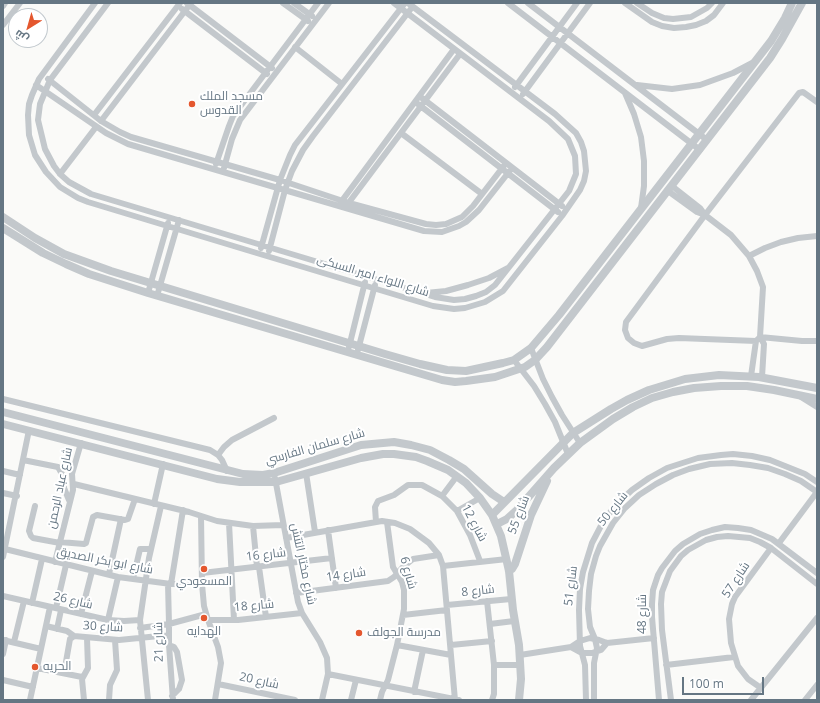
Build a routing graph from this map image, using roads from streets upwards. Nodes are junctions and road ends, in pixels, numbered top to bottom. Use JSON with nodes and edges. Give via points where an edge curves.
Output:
{"nodes":[{"id":1,"x":5,"y":3,"type":"edge"},
{"id":2,"x":20,"y":3,"type":"edge"},
{"id":3,"x":95,"y":3,"type":"edge"},
{"id":4,"x":107,"y":3,"type":"edge"},
{"id":5,"x":283,"y":3,"type":"edge"},
{"id":6,"x":294,"y":3,"type":"edge"},
{"id":7,"x":318,"y":3,"type":"edge"},
{"id":8,"x":329,"y":3,"type":"edge"},
{"id":9,"x":394,"y":3,"type":"edge"},
{"id":10,"x":508,"y":3,"type":"edge"},
{"id":11,"x":528,"y":3,"type":"edge"},
{"id":12,"x":577,"y":3,"type":"edge"},
{"id":13,"x":590,"y":3,"type":"edge"},
{"id":14,"x":625,"y":3,"type":"edge"},
{"id":15,"x":637,"y":3,"type":"edge"},
{"id":16,"x":712,"y":3,"type":"edge"},
{"id":17,"x":723,"y":3,"type":"edge"},
{"id":18,"x":792,"y":3,"type":"edge"},
{"id":19,"x":802,"y":3,"type":"edge"},
{"id":20,"x":179,"y":4,"type":"edge"},
{"id":21,"x":189,"y":4,"type":"edge"},
{"id":22,"x":411,"y":5,"type":"edge"},
{"id":23,"x":3,"y":6,"type":"edge"},
{"id":24,"x":403,"y":6,"type":"edge"},
{"id":25,"x":185,"y":11,"type":"junction"},
{"id":26,"x":408,"y":14,"type":"junction"},
{"id":27,"x":307,"y":17,"type":"junction"},
{"id":28,"x":314,"y":22,"type":"junction"},
{"id":29,"x":3,"y":25,"type":"edge"},
{"id":30,"x":560,"y":27,"type":"junction"},
{"id":31,"x":568,"y":33,"type":"junction"},
{"id":32,"x":552,"y":37,"type":"junction"},
{"id":33,"x":561,"y":43,"type":"junction"},
{"id":34,"x":295,"y":47,"type":"junction"},
{"id":35,"x":454,"y":49,"type":"junction"},
{"id":36,"x":460,"y":54,"type":"junction"},
{"id":37,"x":755,"y":61,"type":"junction"},
{"id":38,"x":270,"y":67,"type":"junction"},
{"id":39,"x":276,"y":72,"type":"junction"},
{"id":40,"x":265,"y":73,"type":"junction"},
{"id":41,"x":43,"y":74,"type":"junction"},
{"id":42,"x":272,"y":78,"type":"junction"},
{"id":43,"x":50,"y":80,"type":"junction"},
{"id":44,"x":342,"y":84,"type":"junction"},
{"id":45,"x":635,"y":84,"type":"junction"},
{"id":46,"x":36,"y":85,"type":"junction"},
{"id":47,"x":516,"y":85,"type":"junction"},
{"id":48,"x":45,"y":91,"type":"junction"},
{"id":49,"x":525,"y":91,"type":"junction"},
{"id":50,"x":511,"y":92,"type":"junction"},
{"id":51,"x":624,"y":92,"type":"junction"},
{"id":52,"x":420,"y":96,"type":"junction"},
{"id":53,"x":519,"y":98,"type":"junction"},
{"id":54,"x":425,"y":100,"type":"junction"},
{"id":55,"x":415,"y":102,"type":"junction"},
{"id":56,"x":817,"y":102,"type":"edge"},
{"id":57,"x":421,"y":106,"type":"junction"},
{"id":58,"x":555,"y":114,"type":"junction"},
{"id":59,"x":94,"y":115,"type":"junction"},
{"id":60,"x":101,"y":121,"type":"junction"},
{"id":61,"x":549,"y":121,"type":"junction"},
{"id":62,"x":96,"y":127,"type":"junction"},
{"id":63,"x":401,"y":133,"type":"junction"},
{"id":64,"x":700,"y":134,"type":"junction"},
{"id":65,"x":707,"y":140,"type":"junction"},
{"id":66,"x":692,"y":143,"type":"junction"},
{"id":67,"x":700,"y":150,"type":"junction"},
{"id":68,"x":217,"y":162,"type":"junction"},
{"id":69,"x":506,"y":163,"type":"junction"},
{"id":70,"x":225,"y":164,"type":"junction"},
{"id":71,"x":512,"y":168,"type":"junction"},
{"id":72,"x":214,"y":169,"type":"junction"},
{"id":73,"x":501,"y":169,"type":"junction"},
{"id":74,"x":223,"y":171,"type":"junction"},
{"id":75,"x":60,"y":174,"type":"junction"},
{"id":76,"x":508,"y":174,"type":"junction"},
{"id":77,"x":280,"y":180,"type":"junction"},
{"id":78,"x":288,"y":182,"type":"junction"},
{"id":79,"x":278,"y":188,"type":"junction"},
{"id":80,"x":670,"y":189,"type":"junction"},
{"id":81,"x":285,"y":190,"type":"junction"},
{"id":82,"x":482,"y":194,"type":"junction"},
{"id":83,"x":340,"y":203,"type":"junction"},
{"id":84,"x":559,"y":204,"type":"junction"},
{"id":85,"x":347,"y":205,"type":"junction"},
{"id":86,"x":555,"y":210,"type":"junction"},
{"id":87,"x":567,"y":210,"type":"junction"},
{"id":88,"x":640,"y":210,"type":"junction"},
{"id":89,"x":704,"y":215,"type":"junction"},
{"id":90,"x":562,"y":216,"type":"junction"},
{"id":91,"x":3,"y":217,"type":"edge"},
{"id":92,"x":170,"y":218,"type":"junction"},
{"id":93,"x":179,"y":220,"type":"junction"},
{"id":94,"x":168,"y":226,"type":"junction"},
{"id":95,"x":3,"y":228,"type":"edge"},
{"id":96,"x":177,"y":229,"type":"junction"},
{"id":97,"x":817,"y":236,"type":"edge"},
{"id":98,"x":262,"y":245,"type":"junction"},
{"id":99,"x":270,"y":248,"type":"junction"},
{"id":100,"x":260,"y":254,"type":"junction"},
{"id":101,"x":268,"y":256,"type":"junction"},
{"id":102,"x":749,"y":256,"type":"junction"},
{"id":103,"x":510,"y":267,"type":"junction"},
{"id":104,"x":367,"y":277,"type":"junction"},
{"id":105,"x":377,"y":280,"type":"junction"},
{"id":106,"x":151,"y":283,"type":"junction"},
{"id":107,"x":364,"y":285,"type":"junction"},
{"id":108,"x":160,"y":286,"type":"junction"},
{"id":109,"x":374,"y":288,"type":"junction"},
{"id":110,"x":148,"y":293,"type":"junction"},
{"id":111,"x":423,"y":293,"type":"junction"},
{"id":112,"x":157,"y":296,"type":"junction"},
{"id":113,"x":758,"y":339,"type":"junction"},
{"id":114,"x":817,"y":341,"type":"edge"},
{"id":115,"x":350,"y":343,"type":"junction"},
{"id":116,"x":359,"y":346,"type":"junction"},
{"id":117,"x":531,"y":348,"type":"junction"},
{"id":118,"x":347,"y":352,"type":"junction"},
{"id":119,"x":356,"y":355,"type":"junction"},
{"id":120,"x":514,"y":360,"type":"junction"},
{"id":121,"x":535,"y":360,"type":"junction"},
{"id":122,"x":521,"y":369,"type":"junction"},
{"id":123,"x":751,"y":376,"type":"junction"},
{"id":124,"x":762,"y":377,"type":"junction"},
{"id":125,"x":817,"y":388,"type":"edge"},
{"id":126,"x":800,"y":396,"type":"junction"},
{"id":127,"x":3,"y":399,"type":"edge"},
{"id":128,"x":817,"y":399,"type":"edge"},
{"id":129,"x":817,"y":407,"type":"edge"},
{"id":130,"x":3,"y":412,"type":"edge"},
{"id":131,"x":274,"y":418,"type":"dead end"},
{"id":132,"x":3,"y":424,"type":"edge"},
{"id":133,"x":29,"y":430,"type":"junction"},
{"id":134,"x":573,"y":433,"type":"junction"},
{"id":135,"x":564,"y":442,"type":"junction"},
{"id":136,"x":81,"y":443,"type":"junction"},
{"id":137,"x":580,"y":443,"type":"junction"},
{"id":138,"x":568,"y":454,"type":"junction"},
{"id":139,"x":218,"y":455,"type":"junction"},
{"id":140,"x":23,"y":460,"type":"junction"},
{"id":141,"x":686,"y":461,"type":"junction"},
{"id":142,"x":163,"y":464,"type":"junction"},
{"id":143,"x":554,"y":468,"type":"junction"},
{"id":144,"x":689,"y":469,"type":"junction"},
{"id":145,"x":3,"y":471,"type":"edge"},
{"id":146,"x":227,"y":471,"type":"junction"},
{"id":147,"x":274,"y":473,"type":"junction"},
{"id":148,"x":306,"y":473,"type":"junction"},
{"id":149,"x":20,"y":475,"type":"junction"},
{"id":150,"x":457,"y":476,"type":"junction"},
{"id":151,"x":276,"y":482,"type":"junction"},
{"id":152,"x":817,"y":482,"type":"edge"},
{"id":153,"x":74,"y":484,"type":"junction"},
{"id":154,"x":817,"y":492,"type":"edge"},
{"id":155,"x":3,"y":493,"type":"edge"},
{"id":156,"x":16,"y":496,"type":"junction"},
{"id":157,"x":442,"y":496,"type":"junction"},
{"id":158,"x":480,"y":498,"type":"junction"},
{"id":159,"x":135,"y":499,"type":"junction"},
{"id":160,"x":69,"y":500,"type":"junction"},
{"id":161,"x":504,"y":502,"type":"junction"},
{"id":162,"x":157,"y":505,"type":"junction"},
{"id":163,"x":35,"y":506,"type":"dead end"},
{"id":164,"x":183,"y":510,"type":"junction"},
{"id":165,"x":457,"y":511,"type":"junction"},
{"id":166,"x":492,"y":515,"type":"junction"},
{"id":167,"x":201,"y":516,"type":"junction"},
{"id":168,"x":120,"y":519,"type":"junction"},
{"id":169,"x":376,"y":522,"type":"junction"},
{"id":170,"x":387,"y":522,"type":"junction"},
{"id":171,"x":229,"y":523,"type":"junction"},
{"id":172,"x":497,"y":524,"type":"junction"},
{"id":173,"x":283,"y":525,"type":"junction"},
{"id":174,"x":253,"y":526,"type":"junction"},
{"id":175,"x":328,"y":530,"type":"junction"},
{"id":176,"x":316,"y":532,"type":"junction"},
{"id":177,"x":595,"y":536,"type":"joint"},
{"id":178,"x":286,"y":538,"type":"junction"},
{"id":179,"x":692,"y":538,"type":"junction"},
{"id":180,"x":60,"y":542,"type":"junction"},
{"id":181,"x":779,"y":543,"type":"junction"},
{"id":182,"x":696,"y":545,"type":"junction"},
{"id":183,"x":770,"y":548,"type":"junction"},
{"id":184,"x":150,"y":549,"type":"junction"},
{"id":185,"x":4,"y":554,"type":"edge"},
{"id":186,"x":440,"y":555,"type":"junction"},
{"id":187,"x":332,"y":558,"type":"junction"},
{"id":188,"x":42,"y":559,"type":"junction"},
{"id":189,"x":507,"y":559,"type":"junction"},
{"id":190,"x":480,"y":561,"type":"junction"},
{"id":191,"x":55,"y":562,"type":"junction"},
{"id":192,"x":290,"y":563,"type":"junction"},
{"id":193,"x":806,"y":564,"type":"junction"},
{"id":194,"x":66,"y":565,"type":"junction"},
{"id":195,"x":443,"y":566,"type":"junction"},
{"id":196,"x":258,"y":567,"type":"junction"},
{"id":197,"x":231,"y":570,"type":"junction"},
{"id":198,"x":92,"y":571,"type":"junction"},
{"id":199,"x":509,"y":571,"type":"junction"},
{"id":200,"x":801,"y":572,"type":"junction"},
{"id":201,"x":202,"y":573,"type":"junction"},
{"id":202,"x":817,"y":573,"type":"edge"},
{"id":203,"x":109,"y":574,"type":"junction"},
{"id":204,"x":397,"y":574,"type":"junction"},
{"id":205,"x":118,"y":576,"type":"junction"},
{"id":206,"x":133,"y":579,"type":"junction"},
{"id":207,"x":145,"y":581,"type":"junction"},
{"id":208,"x":170,"y":584,"type":"junction"},
{"id":209,"x":202,"y":584,"type":"junction"},
{"id":210,"x":817,"y":584,"type":"edge"},
{"id":211,"x":336,"y":588,"type":"junction"},
{"id":212,"x":296,"y":593,"type":"junction"},
{"id":213,"x":3,"y":596,"type":"edge"},
{"id":214,"x":511,"y":599,"type":"junction"},
{"id":215,"x":24,"y":601,"type":"junction"},
{"id":216,"x":487,"y":602,"type":"junction"},
{"id":217,"x":32,"y":603,"type":"junction"},
{"id":218,"x":56,"y":608,"type":"junction"},
{"id":219,"x":447,"y":608,"type":"junction"},
{"id":220,"x":302,"y":613,"type":"junction"},
{"id":221,"x":81,"y":614,"type":"junction"},
{"id":222,"x":403,"y":615,"type":"junction"},
{"id":223,"x":207,"y":617,"type":"junction"},
{"id":224,"x":266,"y":617,"type":"junction"},
{"id":225,"x":817,"y":618,"type":"edge"},
{"id":226,"x":108,"y":620,"type":"junction"},
{"id":227,"x":140,"y":620,"type":"junction"},
{"id":228,"x":234,"y":620,"type":"junction"},
{"id":229,"x":514,"y":621,"type":"junction"},
{"id":230,"x":170,"y":624,"type":"junction"},
{"id":231,"x":490,"y":624,"type":"junction"},
{"id":232,"x":46,"y":626,"type":"junction"},
{"id":233,"x":140,"y":628,"type":"junction"},
{"id":234,"x":57,"y":629,"type":"junction"},
{"id":235,"x":169,"y":634,"type":"junction"},
{"id":236,"x":74,"y":636,"type":"junction"},
{"id":237,"x":87,"y":638,"type":"junction"},
{"id":238,"x":140,"y":638,"type":"junction"},
{"id":239,"x":654,"y":638,"type":"junction"},
{"id":240,"x":595,"y":639,"type":"junction"},
{"id":241,"x":4,"y":640,"type":"edge"},
{"id":242,"x":115,"y":640,"type":"junction"},
{"id":243,"x":492,"y":641,"type":"junction"},
{"id":244,"x":580,"y":641,"type":"junction"},
{"id":245,"x":14,"y":642,"type":"junction"},
{"id":246,"x":607,"y":644,"type":"junction"},
{"id":247,"x":169,"y":645,"type":"junction"},
{"id":248,"x":397,"y":645,"type":"junction"},
{"id":249,"x":451,"y":645,"type":"junction"},
{"id":250,"x":572,"y":647,"type":"junction"},
{"id":251,"x":41,"y":649,"type":"junction"},
{"id":252,"x":423,"y":650,"type":"junction"},
{"id":253,"x":596,"y":652,"type":"junction"},
{"id":254,"x":582,"y":653,"type":"junction"},
{"id":255,"x":3,"y":654,"type":"edge"},
{"id":256,"x":452,"y":654,"type":"junction"},
{"id":257,"x":520,"y":655,"type":"junction"},
{"id":258,"x":734,"y":657,"type":"junction"},
{"id":259,"x":494,"y":665,"type":"junction"},
{"id":260,"x":521,"y":665,"type":"junction"},
{"id":261,"x":666,"y":665,"type":"junction"},
{"id":262,"x":37,"y":668,"type":"junction"},
{"id":263,"x":64,"y":673,"type":"junction"},
{"id":264,"x":328,"y":674,"type":"junction"},
{"id":265,"x":82,"y":677,"type":"junction"},
{"id":266,"x":3,"y":680,"type":"edge"},
{"id":267,"x":356,"y":680,"type":"junction"},
{"id":268,"x":218,"y":684,"type":"junction"},
{"id":269,"x":817,"y":685,"type":"edge"},
{"id":270,"x":386,"y":686,"type":"junction"},
{"id":271,"x":33,"y":687,"type":"junction"},
{"id":272,"x":761,"y":688,"type":"junction"},
{"id":273,"x":414,"y":692,"type":"junction"},
{"id":274,"x":268,"y":697,"type":"edge"},
{"id":275,"x":423,"y":697,"type":"edge"},
{"id":276,"x":173,"y":698,"type":"edge"},
{"id":277,"x":30,"y":700,"type":"edge"},
{"id":278,"x":84,"y":700,"type":"edge"},
{"id":279,"x":109,"y":700,"type":"edge"},
{"id":280,"x":148,"y":700,"type":"edge"},
{"id":281,"x":215,"y":700,"type":"edge"},
{"id":282,"x":295,"y":700,"type":"edge"},
{"id":283,"x":322,"y":700,"type":"edge"},
{"id":284,"x":351,"y":700,"type":"edge"},
{"id":285,"x":380,"y":700,"type":"edge"},
{"id":286,"x":457,"y":700,"type":"edge"},
{"id":287,"x":492,"y":700,"type":"edge"},
{"id":288,"x":519,"y":700,"type":"edge"},
{"id":289,"x":586,"y":700,"type":"edge"},
{"id":290,"x":594,"y":700,"type":"edge"},
{"id":291,"x":659,"y":700,"type":"edge"},
{"id":292,"x":671,"y":700,"type":"edge"},
{"id":293,"x":751,"y":700,"type":"edge"},
{"id":294,"x":806,"y":700,"type":"edge"}],
"edges":[{"from":1,"to":23,"type":"street"},
{"from":2,"to":29,"type":"street"},
{"from":3,"to":41,"type":"street","name":"شارع اللواء امير السبكى"},
{"from":4,"to":43,"type":"street","name":"شارع اللواء امير السبكى"},
{"from":5,"to":27,"type":"street"},
{"from":6,"to":27,"type":"street"},
{"from":7,"to":27,"type":"street"},
{"from":8,"to":28,"type":"street"},
{"from":9,"to":24,"type":"street","name":"شارع اللواء امير السبكى"},
{"from":10,"to":32,"type":"street"},
{"from":11,"to":30,"type":"street"},
{"from":12,"to":30,"type":"street"},
{"from":13,"to":31,"type":"street"},
{"from":14,"to":17,"type":"street","via":[[652,22],[674,28],[706,21]]},
{"from":15,"to":16,"type":"street","via":[[652,13],[673,19],[691,17]]},
{"from":18,"to":37,"type":"street","via":[[771,41]]},
{"from":19,"to":65,"type":"street","via":[[770,58]]},
{"from":20,"to":25,"type":"street"},
{"from":20,"to":59,"type":"street"},
{"from":21,"to":25,"type":"street"},
{"from":21,"to":38,"type":"street"},
{"from":22,"to":26,"type":"street"},
{"from":22,"to":47,"type":"street","name":"شارع اللواء امير السبكى"},
{"from":24,"to":26,"type":"street","name":"شارع اللواء امير السبكى"},
{"from":24,"to":44,"type":"street"},
{"from":25,"to":40,"type":"street"},
{"from":25,"to":60,"type":"street"},
{"from":26,"to":35,"type":"street","name":"شارع اللواء امير السبكى"},
{"from":26,"to":78,"type":"street","via":[[313,136],[297,160]]},
{"from":27,"to":28,"type":"street"},
{"from":27,"to":38,"type":"street"},
{"from":28,"to":34,"type":"street"},
{"from":30,"to":31,"type":"street"},
{"from":30,"to":32,"type":"street"},
{"from":31,"to":33,"type":"street"},
{"from":31,"to":45,"type":"street"},
{"from":32,"to":33,"type":"street"},
{"from":32,"to":47,"type":"street"},
{"from":33,"to":49,"type":"street"},
{"from":33,"to":51,"type":"street"},
{"from":34,"to":39,"type":"street"},
{"from":34,"to":44,"type":"street"},
{"from":35,"to":36,"type":"street","name":"شارع اللواء امير السبكى"},
{"from":35,"to":52,"type":"street"},
{"from":36,"to":50,"type":"street","name":"شارع اللواء امير السبكى"},
{"from":36,"to":54,"type":"street"},
{"from":37,"to":45,"type":"street","via":[[733,73],[700,85],[672,89]]},
{"from":37,"to":64,"type":"street"},
{"from":38,"to":39,"type":"street"},
{"from":38,"to":40,"type":"street"},
{"from":39,"to":42,"type":"street"},
{"from":40,"to":42,"type":"street"},
{"from":40,"to":68,"type":"street","via":[[233,116]]},
{"from":41,"to":43,"type":"street"},
{"from":41,"to":46,"type":"street","name":"شارع اللواء امير السبكى"},
{"from":42,"to":70,"type":"street","via":[[240,120]]},
{"from":43,"to":48,"type":"street","name":"شارع اللواء امير السبكى"},
{"from":43,"to":59,"type":"street"},
{"from":44,"to":77,"type":"street","via":[[295,145]]},
{"from":45,"to":64,"type":"street"},
{"from":46,"to":48,"type":"street"},
{"from":46,"to":94,"type":"street","name":"شارع اللواء امير السبكى","via":[[29,110],[29,135],[40,164],[52,180],[78,198]]},
{"from":47,"to":49,"type":"street","name":"شارع اللواء امير السبكى"},
{"from":47,"to":50,"type":"street"},
{"from":48,"to":62,"type":"street"},
{"from":48,"to":75,"type":"street","name":"شارع اللواء امير السبكى","via":[[39,112],[39,130],[49,158]]},
{"from":49,"to":53,"type":"street"},
{"from":49,"to":58,"type":"street","name":"شارع اللواء امير السبكى"},
{"from":50,"to":53,"type":"street","name":"شارع اللواء امير السبكى"},
{"from":51,"to":66,"type":"street"},
{"from":51,"to":88,"type":"street","via":[[634,114],[643,149],[644,186]]},
{"from":52,"to":54,"type":"street"},
{"from":52,"to":55,"type":"street"},
{"from":53,"to":61,"type":"street","name":"شارع اللواء امير السبكى"},
{"from":54,"to":57,"type":"street"},
{"from":54,"to":69,"type":"street"},
{"from":55,"to":57,"type":"street"},
{"from":55,"to":83,"type":"street"},
{"from":56,"to":89,"type":"street","via":[[803,92],[798,93]]},
{"from":57,"to":63,"type":"street"},
{"from":57,"to":73,"type":"street"},
{"from":58,"to":61,"type":"street"},
{"from":58,"to":87,"type":"street","name":"شارع اللواء امير السبكى","via":[[576,133],[583,146],[586,161],[584,181]]},
{"from":59,"to":60,"type":"street"},
{"from":60,"to":68,"type":"street","via":[[131,137]]},
{"from":61,"to":84,"type":"street","name":"شارع اللواء امير السبكى","via":[[568,139],[576,156],[573,183]]},
{"from":62,"to":72,"type":"street","via":[[128,144]]},
{"from":62,"to":75,"type":"street"},
{"from":63,"to":82,"type":"street"},
{"from":63,"to":85,"type":"street"},
{"from":64,"to":65,"type":"street"},
{"from":64,"to":66,"type":"street"},
{"from":65,"to":67,"type":"street"},
{"from":66,"to":67,"type":"street"},
{"from":66,"to":88,"type":"street"},
{"from":67,"to":80,"type":"street"},
{"from":68,"to":70,"type":"street"},
{"from":68,"to":72,"type":"street"},
{"from":69,"to":71,"type":"street"},
{"from":69,"to":73,"type":"street"},
{"from":70,"to":74,"type":"street"},
{"from":70,"to":77,"type":"street"},
{"from":71,"to":76,"type":"street"},
{"from":71,"to":84,"type":"street"},
{"from":72,"to":74,"type":"street"},
{"from":73,"to":76,"type":"street"},
{"from":73,"to":82,"type":"street"},
{"from":74,"to":79,"type":"street"},
{"from":75,"to":92,"type":"street","name":"شارع اللواء امير السبكى","via":[[91,194]]},
{"from":76,"to":85,"type":"street","via":[[473,216],[459,226],[442,232],[424,231]]},
{"from":76,"to":86,"type":"street"},
{"from":77,"to":78,"type":"street"},
{"from":77,"to":79,"type":"street"},
{"from":78,"to":81,"type":"street"},
{"from":78,"to":83,"type":"street"},
{"from":79,"to":81,"type":"street"},
{"from":79,"to":98,"type":"street"},
{"from":80,"to":89,"type":"street"},
{"from":80,"to":121,"type":"street"},
{"from":81,"to":83,"type":"street"},
{"from":81,"to":99,"type":"street"},
{"from":82,"to":85,"type":"street","via":[[462,217],[436,225]]},
{"from":83,"to":85,"type":"street"},
{"from":84,"to":86,"type":"street","name":"شارع اللواء امير السبكى"},
{"from":84,"to":87,"type":"street"},
{"from":86,"to":90,"type":"street"},
{"from":86,"to":103,"type":"street","name":"شارع اللواء امير السبكى"},
{"from":87,"to":90,"type":"street","name":"شارع اللواء امير السبكى"},
{"from":88,"to":117,"type":"street"},
{"from":89,"to":102,"type":"street","via":[[731,235]]},
{"from":89,"to":113,"type":"street","via":[[626,322],[628,338],[642,346],[679,338]]},
{"from":90,"to":109,"type":"street","name":"شارع اللواء امير السبكى","via":[[503,291],[485,302],[465,308],[444,308]]},
{"from":91,"to":106,"type":"street","via":[[64,254]]},
{"from":92,"to":93,"type":"street","name":"شارع اللواء امير السبكى"},
{"from":92,"to":94,"type":"street"},
{"from":93,"to":96,"type":"street"},
{"from":93,"to":98,"type":"street","name":"شارع اللواء امير السبكى"},
{"from":94,"to":96,"type":"street","name":"شارع اللواء امير السبكى"},
{"from":94,"to":106,"type":"street"},
{"from":95,"to":110,"type":"street","via":[[66,264]]},
{"from":96,"to":100,"type":"street","name":"شارع اللواء امير السبكى"},
{"from":96,"to":108,"type":"street"},
{"from":97,"to":102,"type":"street","via":[[781,242]]},
{"from":98,"to":99,"type":"street","name":"شارع اللواء امير السبكى"},
{"from":98,"to":100,"type":"street"},
{"from":99,"to":101,"type":"street"},
{"from":99,"to":104,"type":"street","name":"شارع اللواء امير السبكى"},
{"from":100,"to":101,"type":"street","name":"شارع اللواء امير السبكى"},
{"from":101,"to":107,"type":"street","name":"شارع اللواء امير السبكى"},
{"from":102,"to":113,"type":"street","via":[[763,287]]},
{"from":103,"to":111,"type":"street","via":[[468,285],[446,291]]},
{"from":103,"to":111,"type":"street","name":"شارع اللواء امير السبكى","via":[[495,285],[476,296],[454,300]]},
{"from":104,"to":105,"type":"street","name":"شارع اللواء امير السبكى"},
{"from":104,"to":107,"type":"street"},
{"from":105,"to":109,"type":"street"},
{"from":105,"to":111,"type":"street","name":"شارع اللواء امير السبكى"},
{"from":106,"to":108,"type":"street"},
{"from":106,"to":110,"type":"street"},
{"from":107,"to":109,"type":"street","name":"شارع اللواء امير السبكى"},
{"from":107,"to":115,"type":"street"},
{"from":108,"to":112,"type":"street"},
{"from":108,"to":115,"type":"street"},
{"from":109,"to":116,"type":"street"},
{"from":110,"to":112,"type":"street"},
{"from":112,"to":118,"type":"street"},
{"from":113,"to":114,"type":"street"},
{"from":113,"to":123,"type":"street"},
{"from":113,"to":124,"type":"street","via":[[764,344]]},
{"from":115,"to":116,"type":"street"},
{"from":115,"to":118,"type":"street"},
{"from":116,"to":119,"type":"street"},
{"from":116,"to":120,"type":"street","via":[[447,370],[466,371]]},
{"from":117,"to":120,"type":"street"},
{"from":117,"to":121,"type":"street"},
{"from":118,"to":119,"type":"street"},
{"from":119,"to":122,"type":"street","via":[[456,382]]},
{"from":120,"to":122,"type":"street"},
{"from":121,"to":122,"type":"street"},
{"from":121,"to":134,"type":"street","via":[[552,397]]},
{"from":122,"to":135,"type":"street","via":[[545,404]]},
{"from":123,"to":124,"type":"street"},
{"from":123,"to":134,"type":"street","via":[[719,375],[669,384],[627,400]]},
{"from":124,"to":125,"type":"street"},
{"from":126,"to":128,"type":"street"},
{"from":126,"to":129,"type":"street"},
{"from":126,"to":137,"type":"street","via":[[747,386],[714,386],[673,392],[633,407]]},
{"from":127,"to":139,"type":"street","via":[[210,450]]},
{"from":130,"to":146,"type":"street","name":"شارع سلمان الفارسي"},
{"from":131,"to":139,"type":"street","via":[[232,440]]},
{"from":132,"to":133,"type":"street","name":"شارع سلمان الفارسي"},
{"from":133,"to":136,"type":"street","name":"شارع سلمان الفارسي"},
{"from":133,"to":140,"type":"street"},
{"from":134,"to":135,"type":"street"},
{"from":134,"to":137,"type":"street"},
{"from":135,"to":138,"type":"street"},
{"from":135,"to":161,"type":"street"},
{"from":136,"to":142,"type":"street","name":"شارع سلمان الفارسي"},
{"from":136,"to":153,"type":"street","name":"شارع عباد الرحمن","via":[[72,474]]},
{"from":137,"to":138,"type":"street"},
{"from":138,"to":143,"type":"street"},
{"from":139,"to":146,"type":"street"},
{"from":140,"to":149,"type":"street"},
{"from":140,"to":160,"type":"street","via":[[58,467]]},
{"from":141,"to":144,"type":"street"},
{"from":141,"to":152,"type":"street","name":"شارع 50","via":[[733,454],[752,456],[788,466]]},
{"from":141,"to":177,"type":"street","name":"شارع 50","via":[[667,468],[632,490],[604,520]]},
{"from":142,"to":151,"type":"street","name":"شارع سلمان الفارسي","via":[[229,481]]},
{"from":142,"to":162,"type":"street"},
{"from":143,"to":172,"type":"street","via":[[517,510]]},
{"from":143,"to":199,"type":"street","name":"شارع 55","via":[[531,515],[515,564]]},
{"from":144,"to":154,"type":"street","name":"شارع 50","via":[[721,463],[768,468],[801,481]]},
{"from":144,"to":240,"type":"street","name":"شارع 50","via":[[640,494],[613,523],[596,556],[588,591],[590,627]]},
{"from":145,"to":149,"type":"street"},
{"from":146,"to":147,"type":"street","name":"شارع سلمان الفارسي","via":[[253,475]]},
{"from":147,"to":151,"type":"street","name":"شارع مختار التتش"},
{"from":147,"to":161,"type":"street","name":"شارع سلمان الفارسي","via":[[361,445],[394,442],[430,450],[449,460]]},
{"from":148,"to":150,"type":"street","name":"شارع سلمان الفارسي","via":[[372,455],[394,454],[427,461]]},
{"from":148,"to":151,"type":"street","name":"شارع سلمان الفارسي"},
{"from":148,"to":176,"type":"street"},
{"from":149,"to":156,"type":"street"},
{"from":150,"to":157,"type":"street"},
{"from":150,"to":158,"type":"street","name":"شارع سلمان الفارسي"},
{"from":151,"to":173,"type":"street","name":"شارع مختار التتش"},
{"from":153,"to":159,"type":"street"},
{"from":153,"to":160,"type":"street","name":"شارع عباد الرحمن"},
{"from":154,"to":181,"type":"street"},
{"from":155,"to":156,"type":"street"},
{"from":156,"to":185,"type":"street"},
{"from":157,"to":165,"type":"street","name":"شارع 12"},
{"from":157,"to":169,"type":"street","name":"شارع 12","via":[[422,485],[408,484],[398,493],[378,501],[375,507]]},
{"from":158,"to":165,"type":"street"},
{"from":158,"to":166,"type":"street","name":"شارع سلمان الفارسي"},
{"from":159,"to":162,"type":"street"},
{"from":159,"to":168,"type":"street","via":[[130,517],[126,520]]},
{"from":160,"to":180,"type":"street","name":"شارع عباد الرحمن"},
{"from":161,"to":166,"type":"street"},
{"from":162,"to":164,"type":"street"},
{"from":162,"to":184,"type":"street"},
{"from":163,"to":180,"type":"street","via":[[29,531],[31,536]]},
{"from":164,"to":167,"type":"street"},
{"from":164,"to":208,"type":"street","name":"شارع 21"},
{"from":165,"to":190,"type":"street","name":"شارع 12"},
{"from":166,"to":172,"type":"street","name":"شارع سلمان الفارسي"},
{"from":167,"to":171,"type":"street"},
{"from":167,"to":201,"type":"street"},
{"from":168,"to":180,"type":"street","via":[[95,515],[84,544]]},
{"from":168,"to":203,"type":"street"},
{"from":169,"to":170,"type":"street"},
{"from":169,"to":175,"type":"street"},
{"from":170,"to":186,"type":"street","via":[[403,525],[417,532]]},
{"from":170,"to":204,"type":"street","name":"شارع 6"},
{"from":171,"to":174,"type":"street"},
{"from":171,"to":197,"type":"street"},
{"from":172,"to":189,"type":"street","name":"شارع سلمان الفارسي"},
{"from":173,"to":174,"type":"street"},
{"from":173,"to":178,"type":"street","name":"شارع مختار التتش"},
{"from":174,"to":196,"type":"street"},
{"from":175,"to":176,"type":"street"},
{"from":175,"to":187,"type":"street"},
{"from":176,"to":178,"type":"street"},
{"from":177,"to":244,"type":"street","name":"شارع 51","via":[[587,554],[580,589]]},
{"from":178,"to":192,"type":"street","name":"شارع مختار التتش"},
{"from":179,"to":181,"type":"street","name":"شارع 48","via":[[712,530],[738,528],[764,534]]},
{"from":179,"to":182,"type":"street"},
{"from":179,"to":239,"type":"street","name":"شارع 48","via":[[675,551],[658,575],[652,604]]},
{"from":180,"to":191,"type":"street","name":"شارع عباد الرحمن"},
{"from":181,"to":193,"type":"street","name":"شارع 48"},
{"from":182,"to":183,"type":"street","name":"شارع 48","via":[[717,537],[739,536]]},
{"from":182,"to":261,"type":"street","name":"شارع 48","via":[[675,563],[662,592],[661,617]]},
{"from":183,"to":200,"type":"street","name":"شارع 48"},
{"from":183,"to":258,"type":"street","name":"شارع 57","via":[[732,604],[729,619]]},
{"from":184,"to":206,"type":"street","via":[[142,548],[139,551]]},
{"from":184,"to":207,"type":"street"},
{"from":185,"to":188,"type":"street","name":"شارع ابو بكر الصديق"},
{"from":186,"to":195,"type":"street"},
{"from":186,"to":204,"type":"street","name":"شارع 14","via":[[413,559]]},
{"from":187,"to":192,"type":"street","name":"شارع 16"},
{"from":187,"to":211,"type":"street"},
{"from":188,"to":191,"type":"street","name":"شارع ابو بكر الصديق"},
{"from":188,"to":217,"type":"street"},
{"from":189,"to":190,"type":"street"},
{"from":189,"to":199,"type":"street","name":"شارع سلمان الفارسي"},
{"from":190,"to":195,"type":"street"},
{"from":191,"to":194,"type":"street","name":"شارع ابو بكر الصديق"},
{"from":192,"to":196,"type":"street","name":"شارع 16"},
{"from":192,"to":212,"type":"street","name":"شارع مختار التتش"},
{"from":193,"to":200,"type":"street"},
{"from":193,"to":202,"type":"street","name":"شارع 48"},
{"from":194,"to":198,"type":"street","name":"شارع ابو بكر الصديق"},
{"from":194,"to":218,"type":"street"},
{"from":195,"to":219,"type":"street"},
{"from":196,"to":197,"type":"street","name":"شارع 16"},
{"from":196,"to":224,"type":"street"},
{"from":197,"to":201,"type":"street","name":"شارع 16"},
{"from":197,"to":228,"type":"street"},
{"from":198,"to":203,"type":"street","name":"شارع ابو بكر الصديق"},
{"from":198,"to":221,"type":"street"},
{"from":199,"to":214,"type":"street","name":"شارع سلمان الفارسي"},
{"from":200,"to":210,"type":"street","name":"شارع 48"},
{"from":201,"to":209,"type":"street"},
{"from":203,"to":205,"type":"street","name":"شارع ابو بكر الصديق"},
{"from":204,"to":211,"type":"street","name":"شارع 14","via":[[388,581]]},
{"from":204,"to":222,"type":"street","name":"شارع 6","via":[[404,590]]},
{"from":205,"to":206,"type":"street","name":"شارع ابو بكر الصديق"},
{"from":205,"to":226,"type":"street"},
{"from":206,"to":207,"type":"street","name":"شارع ابو بكر الصديق"},
{"from":207,"to":208,"type":"street","name":"شارع ابو بكر الصديق"},
{"from":207,"to":227,"type":"street"},
{"from":208,"to":209,"type":"street","name":"شارع ابو بكر الصديق"},
{"from":208,"to":230,"type":"street","name":"شارع 21"},
{"from":209,"to":223,"type":"street"},
{"from":211,"to":212,"type":"street","name":"شارع 14"},
{"from":212,"to":220,"type":"street","name":"شارع مختار التتش"},
{"from":213,"to":215,"type":"street","name":"شارع 26"},
{"from":214,"to":216,"type":"street","name":"شارع 8"},
{"from":214,"to":229,"type":"street","name":"شارع سلمان الفارسي"},
{"from":215,"to":217,"type":"street","name":"شارع 26"},
{"from":215,"to":245,"type":"street"},
{"from":216,"to":219,"type":"street","name":"شارع 8"},
{"from":216,"to":231,"type":"street"},
{"from":217,"to":218,"type":"street","name":"شارع 26"},
{"from":218,"to":221,"type":"street","name":"شارع 26"},
{"from":218,"to":232,"type":"street"},
{"from":218,"to":234,"type":"street"},
{"from":219,"to":222,"type":"street","name":"شارع 8"},
{"from":219,"to":249,"type":"street"},
{"from":220,"to":224,"type":"street","name":"شارع 18"},
{"from":220,"to":264,"type":"street","name":"شارع مختار التتش","via":[[324,650]]},
{"from":221,"to":226,"type":"street","name":"شارع 26"},
{"from":222,"to":248,"type":"street","name":"شارع 6"},
{"from":223,"to":228,"type":"street","name":"شارع 18"},
{"from":223,"to":230,"type":"street"},
{"from":223,"to":268,"type":"street","via":[[220,655]]},
{"from":224,"to":228,"type":"street","name":"شارع 18"},
{"from":225,"to":272,"type":"street"},
{"from":226,"to":227,"type":"street","name":"شارع 26"},
{"from":227,"to":233,"type":"street"},
{"from":229,"to":231,"type":"street"},
{"from":229,"to":257,"type":"street","name":"شارع سلمان الفارسي"},
{"from":230,"to":233,"type":"street"},
{"from":230,"to":235,"type":"street","name":"شارع 21"},
{"from":231,"to":243,"type":"street"},
{"from":232,"to":234,"type":"street"},
{"from":232,"to":251,"type":"street"},
{"from":233,"to":238,"type":"street"},
{"from":234,"to":236,"type":"street"},
{"from":235,"to":238,"type":"street","name":"شارع 30"},
{"from":235,"to":247,"type":"street","name":"شارع 21"},
{"from":236,"to":237,"type":"street","name":"شارع 30"},
{"from":236,"to":263,"type":"street","name":"شارع 30","via":[[70,639]]},
{"from":237,"to":242,"type":"street","name":"شارع 30"},
{"from":237,"to":265,"type":"street","via":[[88,668]]},
{"from":238,"to":242,"type":"street","name":"شارع 30"},
{"from":238,"to":280,"type":"street"},
{"from":239,"to":246,"type":"street"},
{"from":239,"to":291,"type":"street","name":"شارع 48"},
{"from":240,"to":244,"type":"street"},
{"from":240,"to":246,"type":"street"},
{"from":240,"to":253,"type":"street","name":"شارع 50"},
{"from":241,"to":245,"type":"street"},
{"from":241,"to":255,"type":"street"},
{"from":242,"to":279,"type":"street","via":[[116,670],[109,690]]},
{"from":243,"to":249,"type":"street"},
{"from":243,"to":259,"type":"street"},
{"from":244,"to":250,"type":"street"},
{"from":244,"to":254,"type":"street","name":"شارع 51"},
{"from":245,"to":251,"type":"street"},
{"from":246,"to":253,"type":"street"},
{"from":247,"to":276,"type":"street","name":"شارع 21"},
{"from":247,"to":276,"type":"street","via":[[177,652],[182,680]]},
{"from":248,"to":252,"type":"street"},
{"from":248,"to":270,"type":"street","name":"شارع 6"},
{"from":249,"to":256,"type":"street"},
{"from":250,"to":254,"type":"street"},
{"from":250,"to":257,"type":"street"},
{"from":251,"to":262,"type":"street"},
{"from":252,"to":256,"type":"street"},
{"from":252,"to":273,"type":"street"},
{"from":253,"to":254,"type":"street"},
{"from":253,"to":290,"type":"street","name":"شارع 50"},
{"from":254,"to":289,"type":"street","name":"شارع 51"},
{"from":256,"to":286,"type":"street"},
{"from":257,"to":260,"type":"street","name":"شارع سلمان الفارسي"},
{"from":258,"to":261,"type":"street"},
{"from":258,"to":272,"type":"street","name":"شارع 57","via":[[743,673]]},
{"from":259,"to":260,"type":"street"},
{"from":259,"to":287,"type":"street"},
{"from":260,"to":288,"type":"street","name":"شارع سلمان الفارسي"},
{"from":261,"to":292,"type":"street","name":"شارع 48"},
{"from":262,"to":263,"type":"street"},
{"from":262,"to":271,"type":"street"},
{"from":263,"to":265,"type":"street"},
{"from":264,"to":267,"type":"street"},
{"from":264,"to":283,"type":"street","name":"شارع مختار التتش"},
{"from":265,"to":278,"type":"street"},
{"from":266,"to":271,"type":"street"},
{"from":267,"to":270,"type":"street"},
{"from":267,"to":284,"type":"street"},
{"from":268,"to":274,"type":"street","name":"شارع 20"},
{"from":268,"to":281,"type":"street"},
{"from":269,"to":294,"type":"street"},
{"from":270,"to":273,"type":"street"},
{"from":270,"to":285,"type":"street","name":"شارع 6"},
{"from":271,"to":277,"type":"street"},
{"from":272,"to":293,"type":"street"},
{"from":273,"to":275,"type":"street"},
{"from":274,"to":282,"type":"street","name":"شارع 20"},
{"from":275,"to":286,"type":"street"}]}
